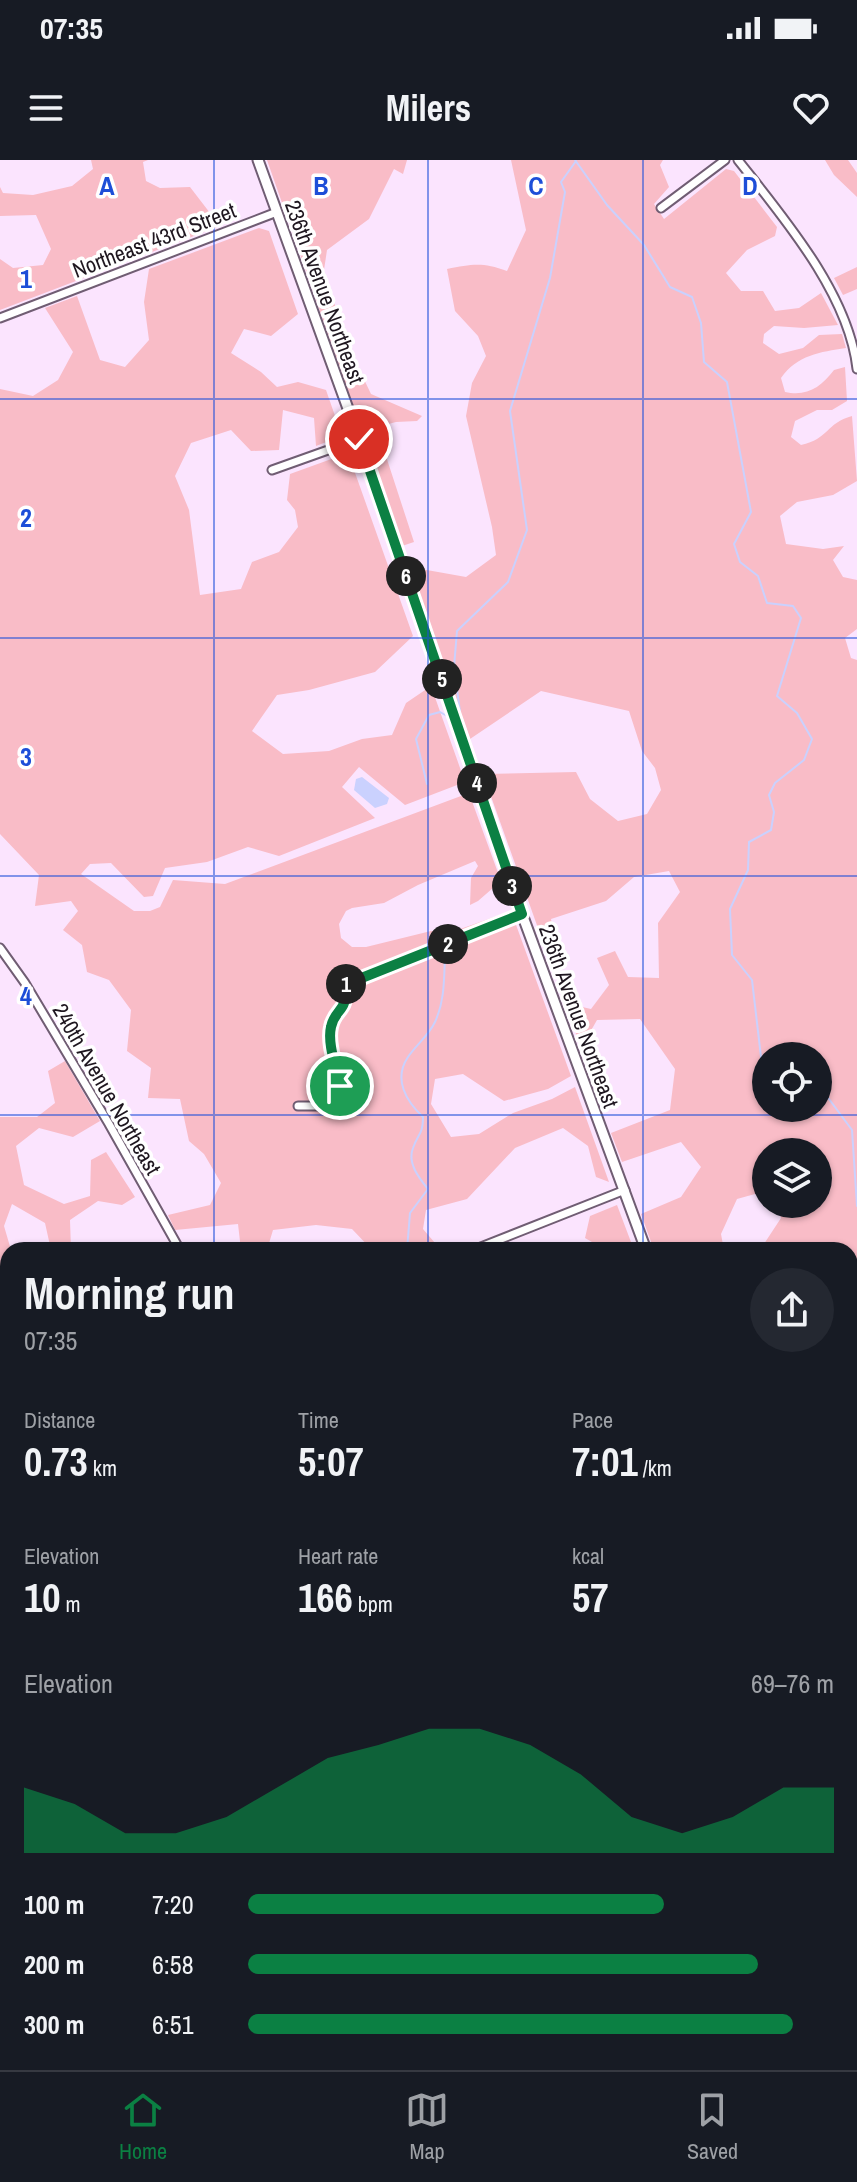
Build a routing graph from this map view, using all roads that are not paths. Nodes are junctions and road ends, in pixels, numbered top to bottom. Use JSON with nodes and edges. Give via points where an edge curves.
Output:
{"nodes":[{"id":1,"x":258,"y":160,"type":"edge"},
{"id":2,"x":725,"y":160,"type":"edge"},
{"id":3,"x":738,"y":160,"type":"edge"},
{"id":4,"x":661,"y":208,"type":"dead end"},
{"id":5,"x":277,"y":212,"type":"junction"},
{"id":6,"x":0,"y":318,"type":"edge"},
{"id":7,"x":857,"y":369,"type":"edge"},
{"id":8,"x":359,"y":439,"type":"junction"},
{"id":9,"x":272,"y":470,"type":"dead end"},
{"id":10,"x":522,"y":914,"type":"junction"},
{"id":11,"x":0,"y":948,"type":"edge"},
{"id":12,"x":298,"y":1106,"type":"dead end"},
{"id":13,"x":625,"y":1190,"type":"junction"},
{"id":14,"x":176,"y":1242,"type":"edge"},
{"id":15,"x":493,"y":1242,"type":"edge"},
{"id":16,"x":643,"y":1242,"type":"edge"}],
"edges":[{"from":1,"to":5,"type":"street","name":"236th Avenue Northeast"},
{"from":2,"to":4,"type":"street"},
{"from":3,"to":7,"type":"street","via":[[812,260],[849,335]]},
{"from":5,"to":6,"type":"street","name":"Northeast 43rd Street"},
{"from":5,"to":8,"type":"street","name":"236th Avenue Northeast"},
{"from":8,"to":9,"type":"street"},
{"from":8,"to":10,"type":"street","name":"236th Avenue Northeast"},
{"from":10,"to":12,"type":"street","via":[[344,985],[343,1010],[330,1029],[338,1097],[330,1106]]},
{"from":10,"to":13,"type":"street","name":"236th Avenue Northeast"},
{"from":11,"to":14,"type":"street","name":"240th Avenue Northeast","via":[[103,1112]]},
{"from":13,"to":15,"type":"street"},
{"from":13,"to":16,"type":"street","name":"236th Avenue Northeast"}]}
